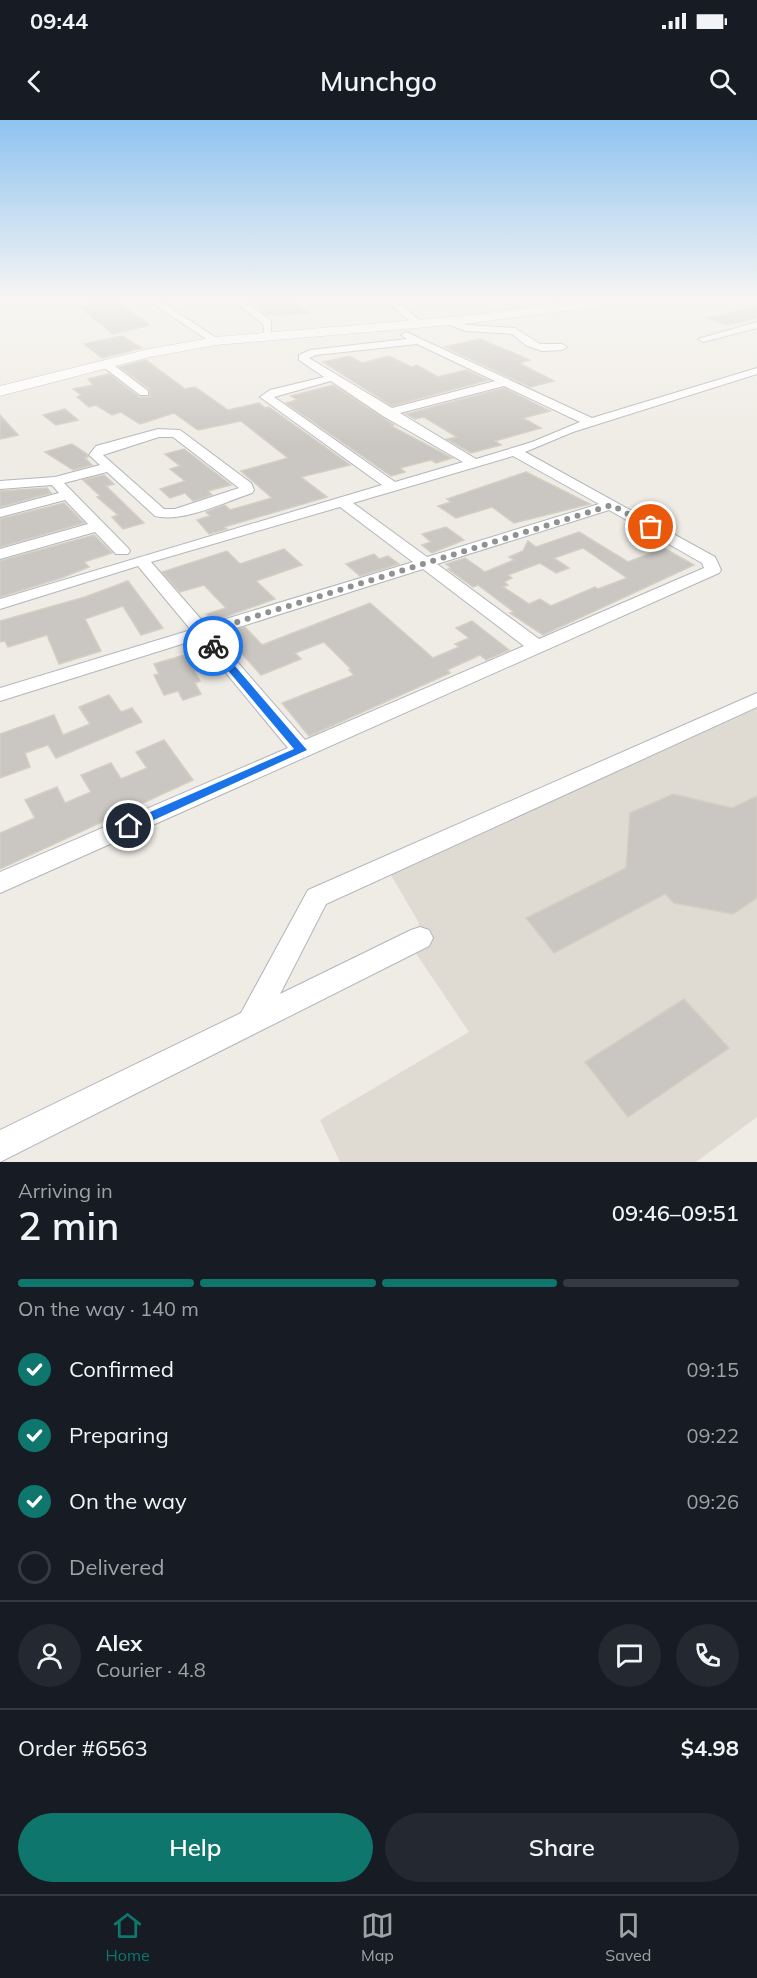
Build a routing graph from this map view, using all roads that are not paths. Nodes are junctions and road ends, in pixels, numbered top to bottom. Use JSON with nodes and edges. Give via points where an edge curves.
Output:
{"nodes":[{"id":1,"x":180,"y":349,"type":"edge"},
{"id":2,"x":345,"y":349,"type":"edge"},
{"id":3,"x":433,"y":349,"type":"edge"},
{"id":4,"x":106,"y":364,"type":"junction"},
{"id":5,"x":757,"y":371,"type":"edge"},
{"id":6,"x":332,"y":378,"type":"junction"},
{"id":7,"x":505,"y":382,"type":"junction"},
{"id":8,"x":0,"y":391,"type":"edge"},
{"id":9,"x":144,"y":393,"type":"dead end"},
{"id":10,"x":387,"y":413,"type":"junction"},
{"id":11,"x":591,"y":422,"type":"junction"},
{"id":12,"x":515,"y":452,"type":"junction"},
{"id":13,"x":475,"y":464,"type":"junction"},
{"id":14,"x":109,"y":467,"type":"junction"},
{"id":15,"x":55,"y":481,"type":"junction"},
{"id":16,"x":0,"y":485,"type":"edge"},
{"id":17,"x":395,"y":488,"type":"junction"},
{"id":18,"x":69,"y":495,"type":"junction"},
{"id":19,"x":344,"y":503,"type":"junction"},
{"id":20,"x":612,"y":505,"type":"junction"},
{"id":21,"x":0,"y":513,"type":"edge"},
{"id":22,"x":98,"y":526,"type":"junction"},
{"id":23,"x":122,"y":551,"type":"dead end"},
{"id":24,"x":0,"y":554,"type":"edge"},
{"id":25,"x":141,"y":560,"type":"junction"},
{"id":26,"x":425,"y":562,"type":"junction"},
{"id":27,"x":0,"y":604,"type":"edge"},
{"id":28,"x":202,"y":633,"type":"junction"},
{"id":29,"x":538,"y":647,"type":"junction"},
{"id":30,"x":0,"y":695,"type":"edge"},
{"id":31,"x":757,"y":699,"type":"edge"},
{"id":32,"x":302,"y":750,"type":"junction"},
{"id":33,"x":0,"y":883,"type":"edge"},
{"id":34,"x":420,"y":938,"type":"dead end"},
{"id":35,"x":251,"y":1022,"type":"junction"},
{"id":36,"x":0,"y":1147,"type":"edge"}],
"edges":[{"from":1,"to":4,"type":"main road"},
{"from":2,"to":6,"type":"street","via":[[303,357]]},
{"from":3,"to":7,"type":"street"},
{"from":4,"to":8,"type":"main road"},
{"from":4,"to":9,"type":"street"},
{"from":5,"to":11,"type":"street"},
{"from":6,"to":10,"type":"street"},
{"from":6,"to":17,"type":"street","via":[[266,397]]},
{"from":7,"to":10,"type":"street"},
{"from":7,"to":11,"type":"street"},
{"from":10,"to":13,"type":"street"},
{"from":11,"to":12,"type":"street"},
{"from":12,"to":13,"type":"street"},
{"from":12,"to":20,"type":"street"},
{"from":13,"to":17,"type":"street"},
{"from":14,"to":14,"type":"street","via":[[96,452],[158,432],[176,433],[247,490],[176,513],[160,513]]},
{"from":14,"to":15,"type":"street"},
{"from":15,"to":16,"type":"street"},
{"from":15,"to":18,"type":"street"},
{"from":17,"to":19,"type":"street"},
{"from":18,"to":21,"type":"street"},
{"from":18,"to":22,"type":"street"},
{"from":19,"to":25,"type":"street"},
{"from":19,"to":26,"type":"street"},
{"from":20,"to":26,"type":"street"},
{"from":20,"to":29,"type":"street","via":[[709,560],[713,570]]},
{"from":22,"to":23,"type":"street"},
{"from":22,"to":24,"type":"street"},
{"from":25,"to":27,"type":"street"},
{"from":25,"to":28,"type":"street"},
{"from":26,"to":28,"type":"street"},
{"from":26,"to":29,"type":"street"},
{"from":28,"to":30,"type":"street"},
{"from":28,"to":32,"type":"street"},
{"from":29,"to":32,"type":"street"},
{"from":31,"to":35,"type":"street","via":[[317,897]]},
{"from":32,"to":33,"type":"street"},
{"from":34,"to":35,"type":"street"},
{"from":35,"to":36,"type":"street"}]}
